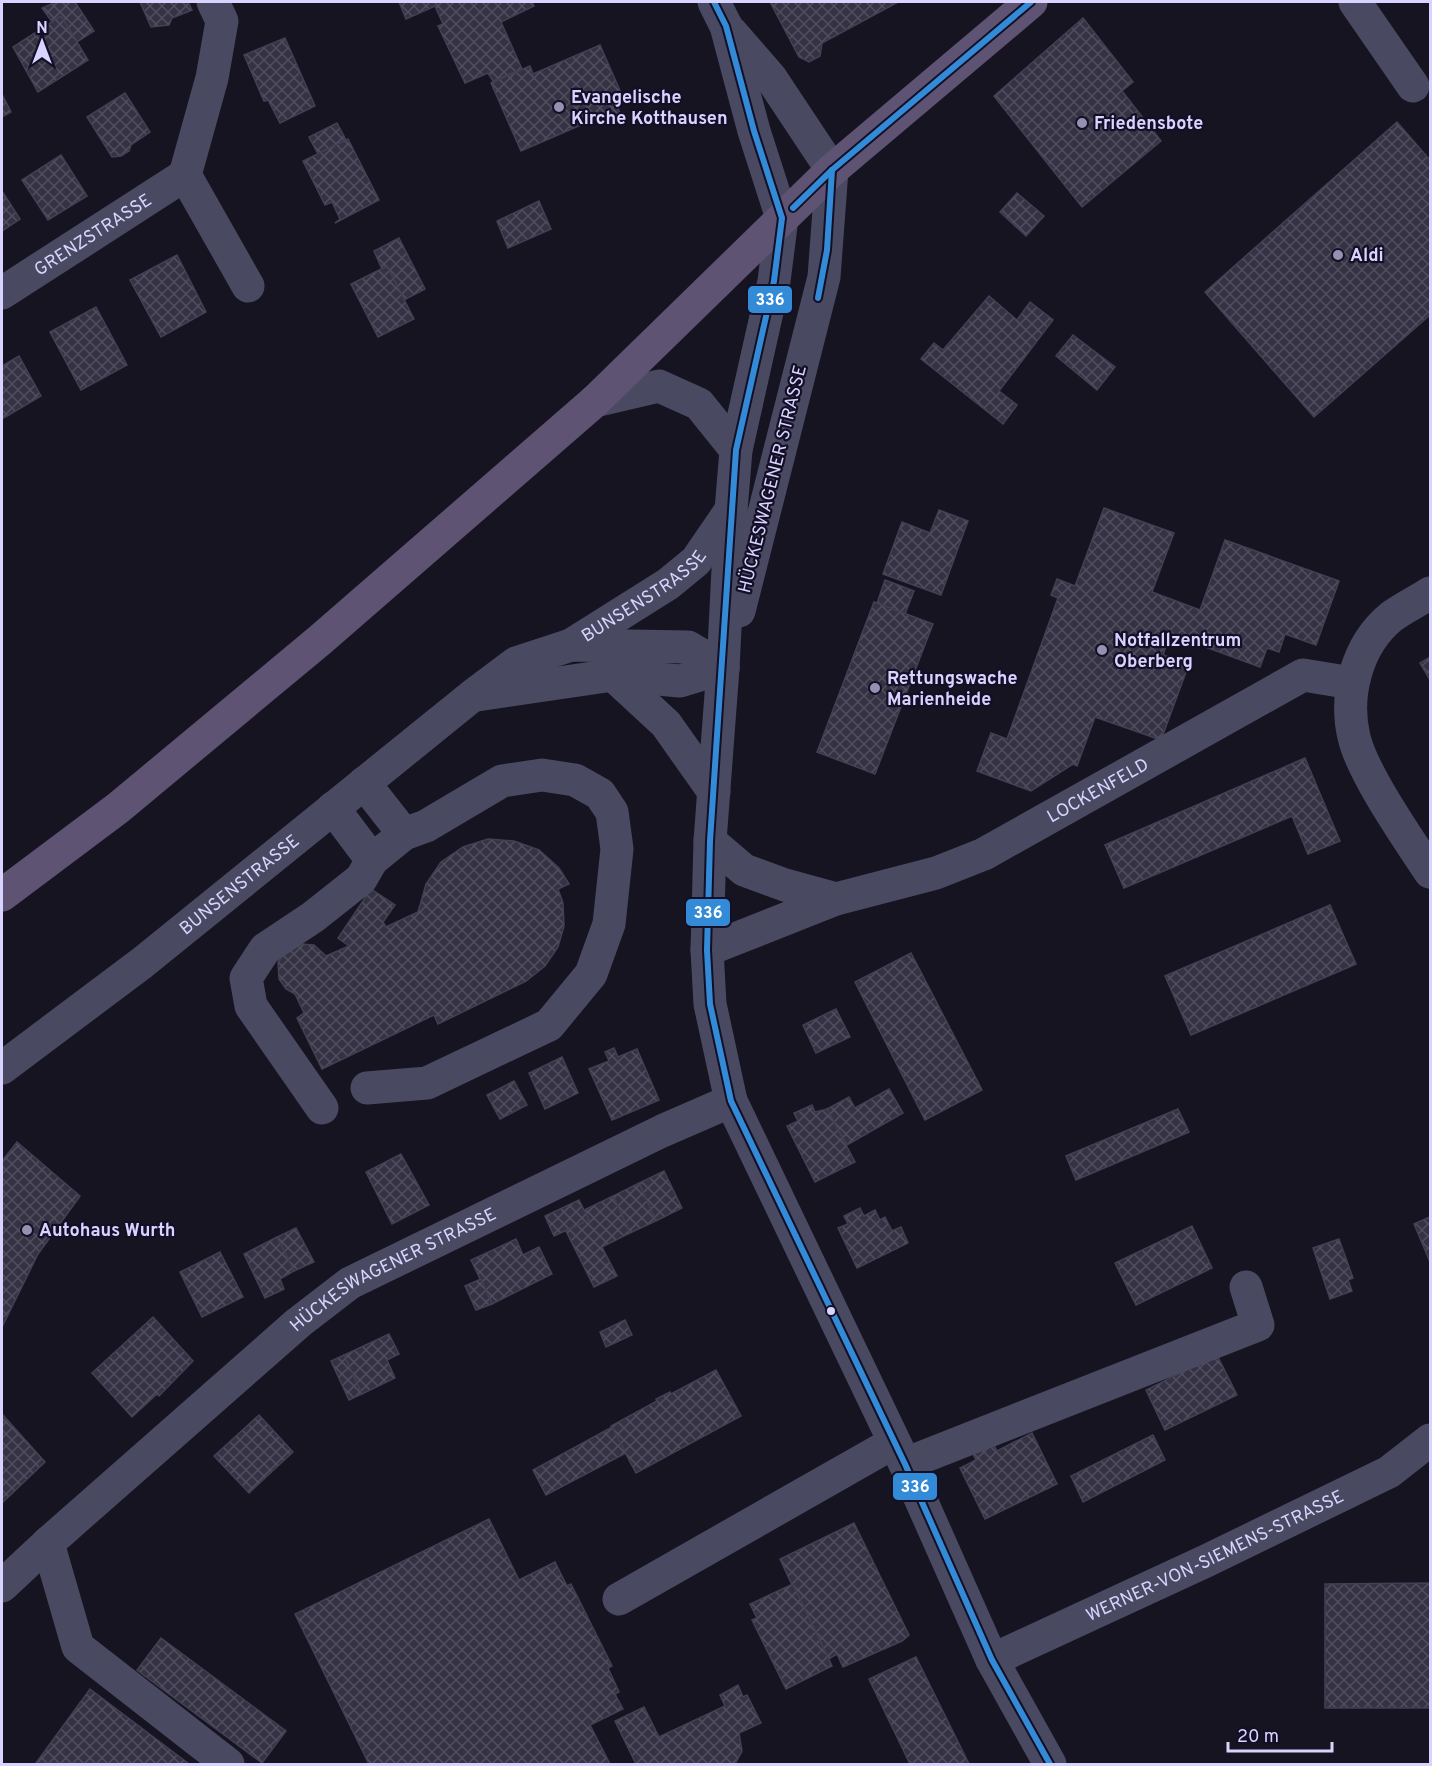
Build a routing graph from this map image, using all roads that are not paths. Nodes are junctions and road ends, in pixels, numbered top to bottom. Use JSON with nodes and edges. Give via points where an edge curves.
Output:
{"nodes":[{"id":1,"x":213,"y":2,"type":"edge"},
{"id":2,"x":1031,"y":2,"type":"edge"},
{"id":3,"x":1355,"y":2,"type":"edge"},
{"id":4,"x":720,"y":14,"type":"edge"},
{"id":5,"x":1413,"y":86,"type":"dead end"},
{"id":6,"x":832,"y":170,"type":"junction"},
{"id":7,"x":185,"y":175,"type":"junction"},
{"id":8,"x":782,"y":218,"type":"junction"},
{"id":9,"x":730,"y":269,"type":"junction"},
{"id":10,"x":774,"y":281,"type":"junction"},
{"id":11,"x":248,"y":286,"type":"dead end"},
{"id":12,"x":2,"y":293,"type":"edge"},
{"id":13,"x":809,"y":325,"type":"junction"},
{"id":14,"x":595,"y":401,"type":"junction"},
{"id":15,"x":736,"y":450,"type":"junction"},
{"id":16,"x":730,"y":510,"type":"junction"},
{"id":17,"x":1431,"y":593,"type":"edge"},
{"id":18,"x":571,"y":645,"type":"junction"},
{"id":19,"x":723,"y":668,"type":"junction"},
{"id":20,"x":613,"y":675,"type":"junction"},
{"id":21,"x":1352,"y":683,"type":"junction"},
{"id":22,"x":472,"y":696,"type":"junction"},
{"id":23,"x":364,"y":783,"type":"junction"},
{"id":24,"x":714,"y":792,"type":"junction"},
{"id":25,"x":333,"y":808,"type":"junction"},
{"id":26,"x":404,"y":834,"type":"junction"},
{"id":27,"x":710,"y":841,"type":"junction"},
{"id":28,"x":372,"y":860,"type":"junction"},
{"id":29,"x":1431,"y":872,"type":"edge"},
{"id":30,"x":2,"y":895,"type":"edge"},
{"id":31,"x":836,"y":899,"type":"junction"},
{"id":32,"x":707,"y":950,"type":"junction"},
{"id":33,"x":2,"y":1068,"type":"edge"},
{"id":34,"x":367,"y":1088,"type":"dead end"},
{"id":35,"x":731,"y":1101,"type":"junction"},
{"id":36,"x":322,"y":1108,"type":"dead end"},
{"id":37,"x":1246,"y":1287,"type":"dead end"},
{"id":38,"x":1431,"y":1440,"type":"edge"},
{"id":39,"x":899,"y":1454,"type":"junction"},
{"id":40,"x":48,"y":1543,"type":"junction"},
{"id":41,"x":2,"y":1586,"type":"edge"},
{"id":42,"x":619,"y":1599,"type":"dead end"},
{"id":43,"x":992,"y":1660,"type":"junction"},
{"id":44,"x":228,"y":1764,"type":"edge"},
{"id":45,"x":1050,"y":1764,"type":"edge"}],
"edges":[{"from":1,"to":7,"type":"street","via":[[222,21],[212,78]]},
{"from":2,"to":6,"type":"main road"},
{"from":3,"to":5,"type":"street"},
{"from":4,"to":6,"type":"street","via":[[771,78]]},
{"from":4,"to":8,"type":"street"},
{"from":6,"to":8,"type":"main road"},
{"from":6,"to":13,"type":"street","name":"HÜCKESWAGENER STRASSE","via":[[824,277]]},
{"from":7,"to":11,"type":"street"},
{"from":7,"to":12,"type":"street","name":"GRENZSTRASSE"},
{"from":8,"to":9,"type":"main road"},
{"from":8,"to":10,"type":"street","name":"HÜCKESWAGENER STRASSE"},
{"from":9,"to":10,"type":"street"},
{"from":9,"to":14,"type":"main road"},
{"from":10,"to":13,"type":"street"},
{"from":10,"to":15,"type":"street","name":"HÜCKESWAGENER STRASSE"},
{"from":13,"to":19,"type":"street","name":"HÜCKESWAGENER STRASSE","via":[[762,529]]},
{"from":14,"to":15,"type":"street","via":[[659,386],[699,404]]},
{"from":14,"to":30,"type":"main road","via":[[320,640],[118,808]]},
{"from":15,"to":16,"type":"street","name":"HÜCKESWAGENER STRASSE"},
{"from":16,"to":18,"type":"street","name":"BUNSENSTRASSE","via":[[696,561],[668,584]]},
{"from":16,"to":19,"type":"street","name":"HÜCKESWAGENER STRASSE"},
{"from":17,"to":21,"type":"street","via":[[1391,617],[1368,642]]},
{"from":18,"to":19,"type":"street","name":"BUNSENSTRASSE","via":[[688,647]]},
{"from":18,"to":22,"type":"street","name":"BUNSENSTRASSE","via":[[516,663]]},
{"from":19,"to":20,"type":"street","via":[[680,681]]},
{"from":19,"to":24,"type":"street","name":"HÜCKESWAGENER STRASSE"},
{"from":20,"to":22,"type":"street"},
{"from":20,"to":24,"type":"street","via":[[666,724]]},
{"from":21,"to":29,"type":"street","via":[[1354,737],[1369,772]]},
{"from":21,"to":31,"type":"street","name":"LOCKENFELD","via":[[1303,675],[984,854],[936,873]]},
{"from":22,"to":23,"type":"street","name":"BUNSENSTRASSE"},
{"from":23,"to":25,"type":"street","name":"BUNSENSTRASSE"},
{"from":23,"to":26,"type":"street"},
{"from":24,"to":27,"type":"street","name":"HÜCKESWAGENER STRASSE"},
{"from":25,"to":28,"type":"street"},
{"from":25,"to":33,"type":"street","name":"BUNSENSTRASSE","via":[[142,963]]},
{"from":26,"to":28,"type":"street"},
{"from":26,"to":34,"type":"street","via":[[426,826],[502,782],[542,775],[575,780],[600,794],[612,813],[617,849],[609,924],[591,974],[549,1025],[427,1083]]},
{"from":27,"to":31,"type":"street","name":"LOCKENFELD","via":[[744,870]]},
{"from":27,"to":32,"type":"street","name":"HÜCKESWAGENER STRASSE"},
{"from":28,"to":36,"type":"street","via":[[361,879],[265,949],[246,978],[250,1006]]},
{"from":31,"to":32,"type":"street","name":"LOCKENFELD"},
{"from":32,"to":35,"type":"street","name":"HÜCKESWAGENER STRASSE","via":[[710,1004]]},
{"from":35,"to":39,"type":"street","name":"HÜCKESWAGENER STRASSE"},
{"from":35,"to":40,"type":"street","name":"HÜCKESWAGENER STRASSE","via":[[350,1283],[298,1323]]},
{"from":37,"to":39,"type":"street","via":[[1258,1325]]},
{"from":38,"to":43,"type":"street","name":"WERNER-VON-SIEMENS-STRASSE","via":[[1389,1472]]},
{"from":39,"to":42,"type":"street"},
{"from":39,"to":43,"type":"street","name":"HÜCKESWAGENER STRASSE"},
{"from":40,"to":41,"type":"street","name":"HÜCKESWAGENER STRASSE"},
{"from":40,"to":44,"type":"street","via":[[78,1647]]},
{"from":43,"to":45,"type":"street","name":"HÜCKESWAGENER STRASSE"}]}
